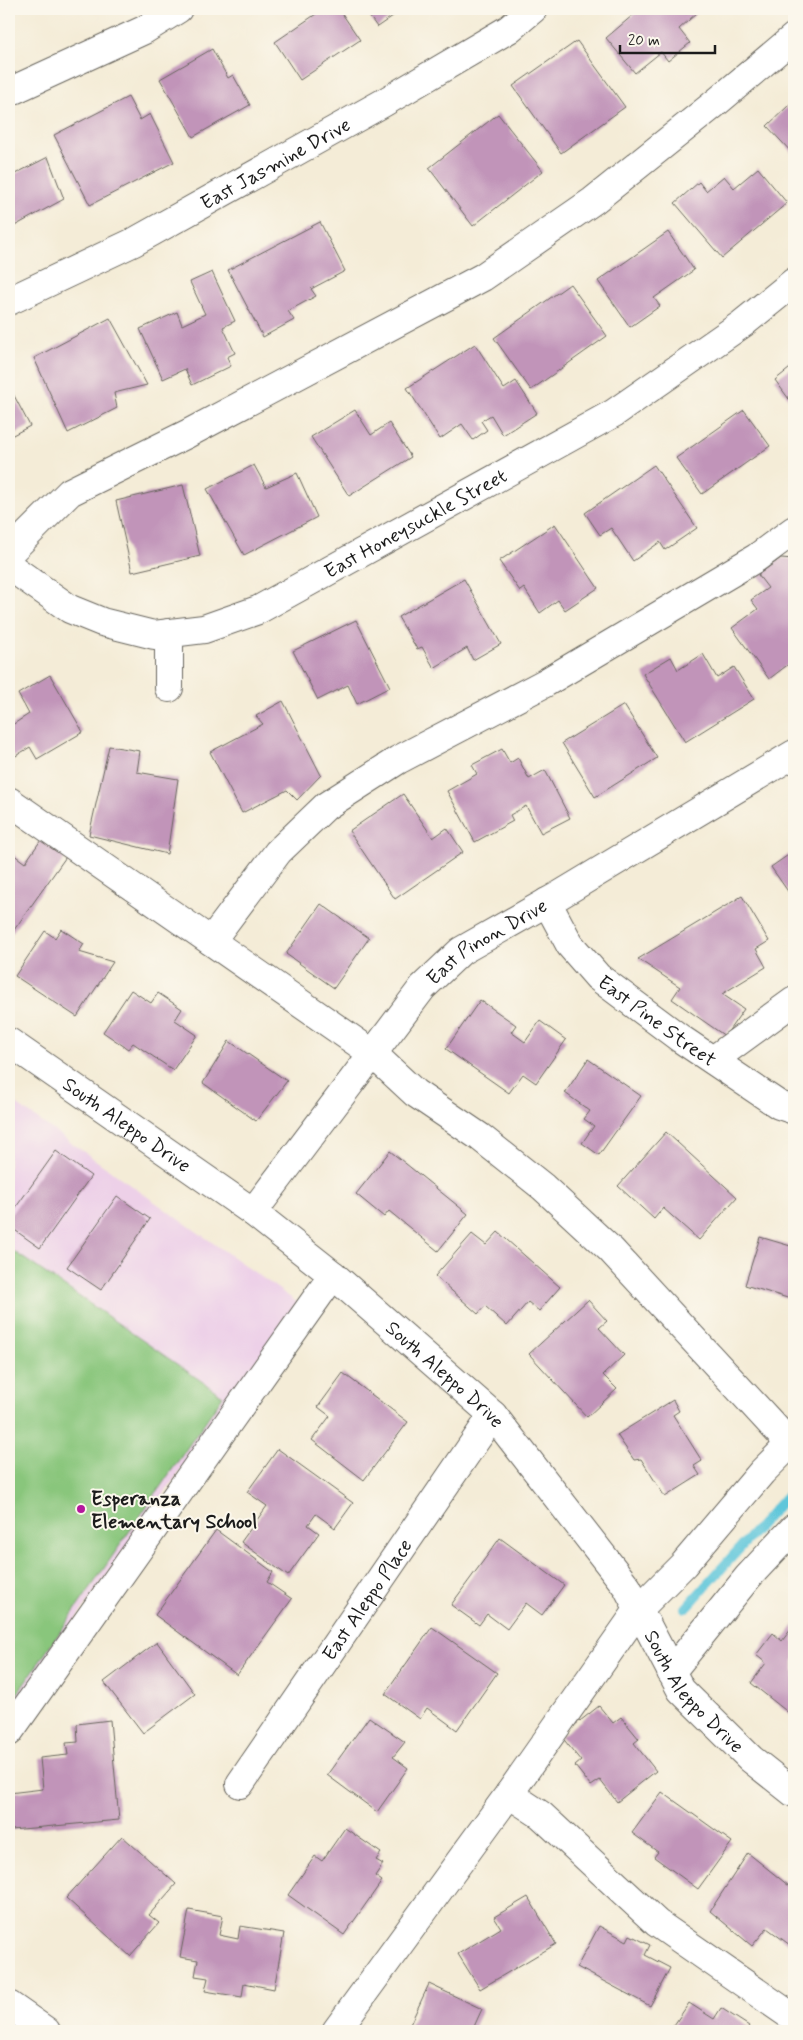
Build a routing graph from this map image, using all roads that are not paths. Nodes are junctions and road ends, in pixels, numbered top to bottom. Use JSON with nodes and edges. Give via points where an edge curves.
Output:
{"nodes":[{"id":1,"x":178,"y":9,"type":"edge"},
{"id":2,"x":533,"y":9,"type":"edge"},
{"id":3,"x":794,"y":37,"type":"edge"},
{"id":4,"x":9,"y":92,"type":"edge"},
{"id":5,"x":794,"y":282,"type":"edge"},
{"id":6,"x":9,"y":301,"type":"edge"},
{"id":7,"x":794,"y":530,"type":"edge"},
{"id":8,"x":9,"y":553,"type":"edge"},
{"id":9,"x":9,"y":566,"type":"edge"},
{"id":10,"x":169,"y":633,"type":"junction"},
{"id":11,"x":169,"y":688,"type":"dead end"},
{"id":12,"x":794,"y":754,"type":"edge"},
{"id":13,"x":9,"y":801,"type":"edge"},
{"id":14,"x":547,"y":902,"type":"junction"},
{"id":15,"x":210,"y":941,"type":"junction"},
{"id":16,"x":794,"y":1001,"type":"edge"},
{"id":17,"x":9,"y":1042,"type":"edge"},
{"id":18,"x":372,"y":1053,"type":"junction"},
{"id":19,"x":713,"y":1060,"type":"junction"},
{"id":20,"x":794,"y":1110,"type":"edge"},
{"id":21,"x":253,"y":1212,"type":"junction"},
{"id":22,"x":333,"y":1275,"type":"junction"},
{"id":23,"x":493,"y":1415,"type":"junction"},
{"id":24,"x":792,"y":1442,"type":"edge"},
{"id":25,"x":794,"y":1528,"type":"edge"},
{"id":26,"x":639,"y":1609,"type":"junction"},
{"id":27,"x":671,"y":1672,"type":"junction"},
{"id":28,"x":9,"y":1732,"type":"edge"},
{"id":29,"x":240,"y":1784,"type":"dead end"},
{"id":30,"x":794,"y":1792,"type":"edge"},
{"id":31,"x":509,"y":1794,"type":"junction"},
{"id":32,"x":9,"y":2005,"type":"edge"},
{"id":33,"x":794,"y":2018,"type":"edge"},
{"id":34,"x":46,"y":2031,"type":"edge"},
{"id":35,"x":336,"y":2031,"type":"edge"}],
"edges":[{"from":1,"to":4,"type":"street","via":[[144,30]]},
{"from":2,"to":6,"type":"street","name":"East Jasmine Drive","via":[[509,29],[375,108],[134,242]]},
{"from":3,"to":8,"type":"street","via":[[593,201],[483,276],[187,434],[70,492]]},
{"from":5,"to":10,"type":"street","name":"East Honeysuckle Street","via":[[742,324],[614,413],[258,610],[204,629]]},
{"from":7,"to":15,"type":"street","via":[[756,558],[545,683],[398,760],[326,806],[278,852]]},
{"from":9,"to":10,"type":"street","name":"East Honeysuckle Street","via":[[70,609],[154,635]]},
{"from":10,"to":11,"type":"street"},
{"from":12,"to":14,"type":"street","name":"East Pinon Drive"},
{"from":13,"to":15,"type":"street"},
{"from":14,"to":18,"type":"street","name":"East Pinon Drive","via":[[461,951],[423,987]]},
{"from":14,"to":19,"type":"street","name":"East Pine Street","via":[[570,945],[598,977]]},
{"from":15,"to":18,"type":"street"},
{"from":16,"to":19,"type":"street"},
{"from":17,"to":21,"type":"street","name":"South Aleppo Drive"},
{"from":18,"to":21,"type":"street","name":"East Pinon Drive"},
{"from":18,"to":24,"type":"street","via":[[415,1093],[480,1136],[543,1187],[611,1250]]},
{"from":19,"to":20,"type":"street","name":"East Pine Street","via":[[779,1105]]},
{"from":21,"to":22,"type":"street","name":"South Aleppo Drive"},
{"from":22,"to":23,"type":"street","name":"South Aleppo Drive"},
{"from":22,"to":28,"type":"street"},
{"from":23,"to":26,"type":"street","name":"South Aleppo Drive","via":[[627,1587]]},
{"from":23,"to":29,"type":"street","name":"East Aleppo Place"},
{"from":24,"to":26,"type":"street","via":[[762,1472],[684,1564]]},
{"from":25,"to":27,"type":"street","via":[[748,1577]]},
{"from":26,"to":27,"type":"street","name":"South Aleppo Drive"},
{"from":26,"to":31,"type":"street"},
{"from":27,"to":30,"type":"street","name":"South Aleppo Drive","via":[[682,1690],[750,1759]]},
{"from":31,"to":33,"type":"street","via":[[542,1815],[657,1923]]},
{"from":31,"to":35,"type":"street"},
{"from":32,"to":34,"type":"street"}]}
